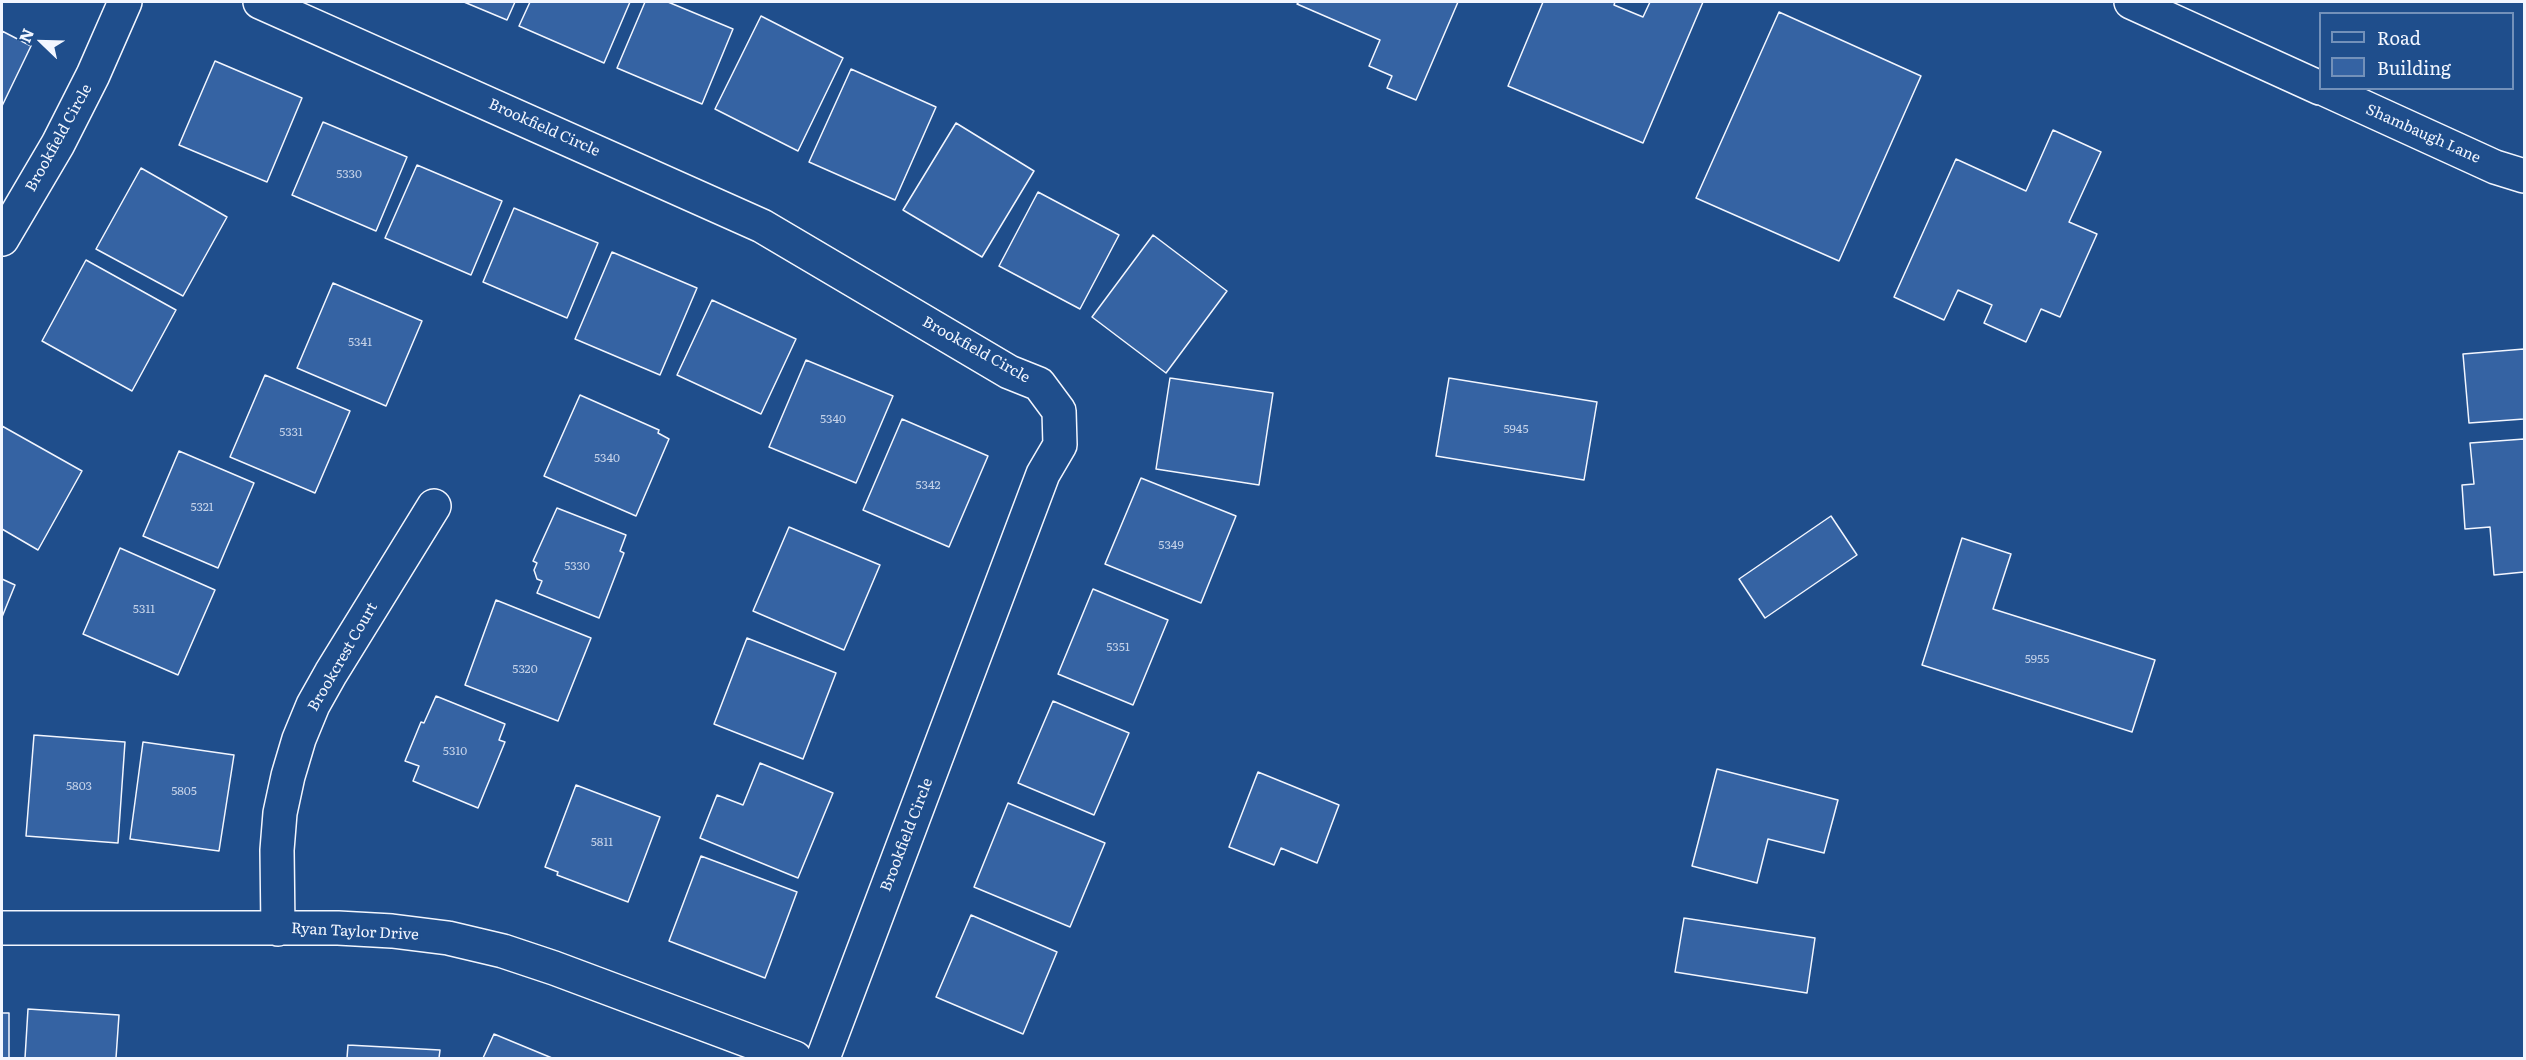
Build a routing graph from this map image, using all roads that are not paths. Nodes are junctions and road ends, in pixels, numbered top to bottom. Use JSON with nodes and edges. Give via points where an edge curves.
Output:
{"nodes":[{"id":1,"x":125,"y":2,"type":"edge"},
{"id":2,"x":260,"y":2,"type":"edge"},
{"id":3,"x":2131,"y":2,"type":"edge"},
{"id":4,"x":2319,"y":87,"type":"edge"},
{"id":5,"x":2325,"y":90,"type":"edge"},
{"id":6,"x":2524,"y":176,"type":"edge"},
{"id":7,"x":2,"y":239,"type":"edge"},
{"id":8,"x":435,"y":506,"type":"dead end"},
{"id":9,"x":2,"y":928,"type":"edge"},
{"id":10,"x":278,"y":928,"type":"junction"},
{"id":11,"x":795,"y":1059,"type":"edge"},
{"id":12,"x":823,"y":1059,"type":"edge"}],
"edges":[{"from":1,"to":7,"type":"street","name":"Brookfield Circle","via":[[58,144]]},
{"from":2,"to":12,"type":"street","name":"Brookfield Circle","via":[[762,226],[1009,372],[1039,384],[1059,411],[1060,445],[1043,474]]},
{"from":3,"to":4,"type":"street","name":"Shambaugh Lane"},
{"from":5,"to":6,"type":"street","name":"Shambaugh Lane","via":[[2494,167]]},
{"from":8,"to":10,"type":"street","name":"Brookcrest Court","via":[[331,673],[299,739],[280,813]]},
{"from":9,"to":10,"type":"street","name":"Ryan Taylor Drive"},
{"from":10,"to":11,"type":"street","name":"Ryan Taylor Drive","via":[[392,931],[448,938],[503,951]]}]}
